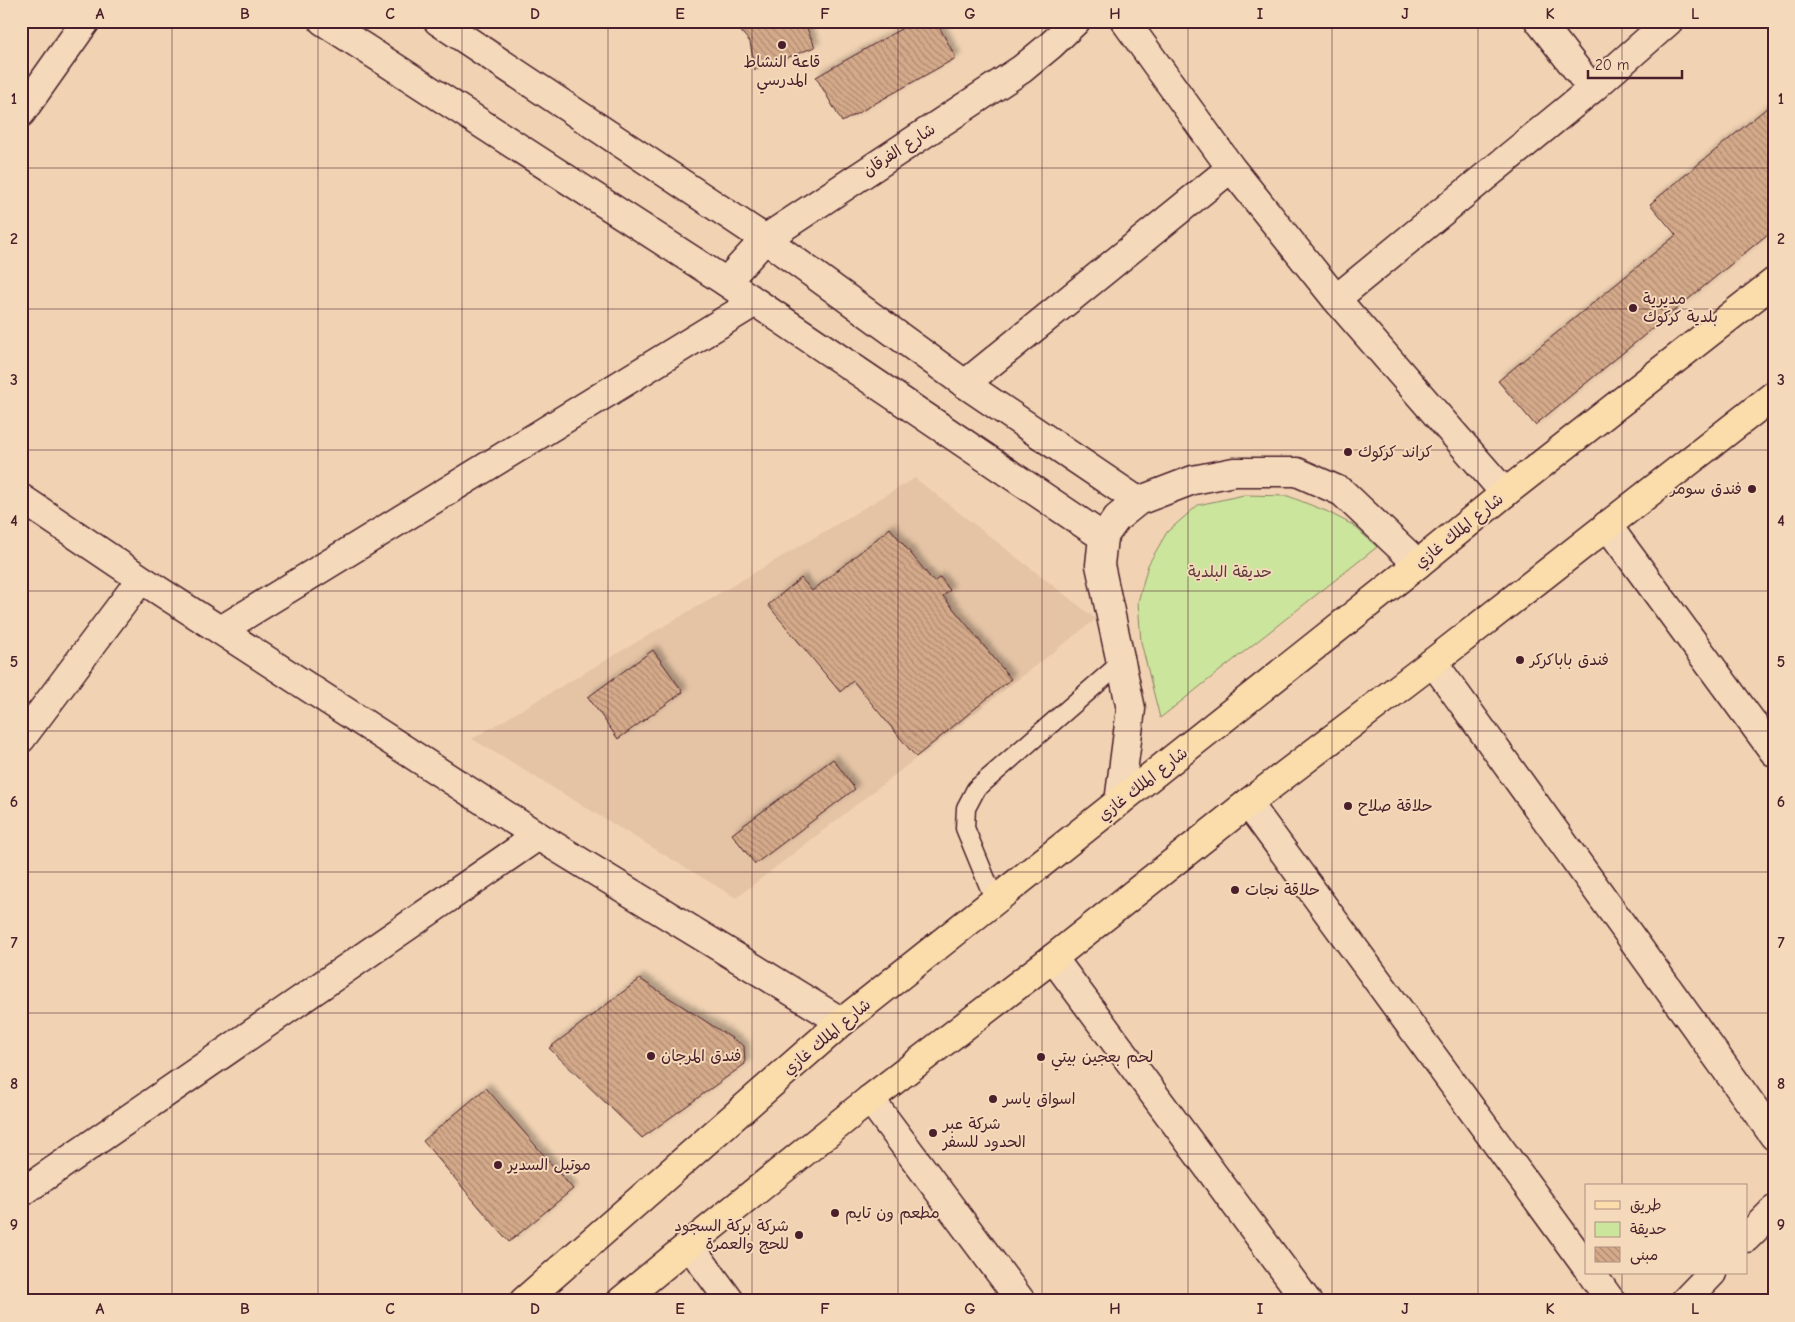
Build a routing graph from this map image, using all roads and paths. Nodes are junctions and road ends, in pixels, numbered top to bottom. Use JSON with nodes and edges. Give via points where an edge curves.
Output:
{"nodes":[{"id":1,"x":86,"y":21,"type":"edge"},
{"id":2,"x":323,"y":21,"type":"edge"},
{"id":3,"x":438,"y":21,"type":"edge"},
{"id":4,"x":1076,"y":21,"type":"edge"},
{"id":5,"x":1125,"y":21,"type":"edge"},
{"id":6,"x":1539,"y":21,"type":"edge"},
{"id":7,"x":1669,"y":21,"type":"edge"},
{"id":8,"x":1592,"y":89,"type":"junction"},
{"id":9,"x":21,"y":113,"type":"edge"},
{"id":10,"x":1230,"y":168,"type":"junction"},
{"id":11,"x":764,"y":239,"type":"junction"},
{"id":12,"x":726,"y":282,"type":"junction"},
{"id":13,"x":1774,"y":282,"type":"edge"},
{"id":14,"x":1336,"y":299,"type":"junction"},
{"id":15,"x":755,"y":302,"type":"junction"},
{"id":16,"x":965,"y":384,"type":"junction"},
{"id":17,"x":1774,"y":395,"type":"edge"},
{"id":18,"x":1505,"y":493,"type":"junction"},
{"id":19,"x":21,"y":498,"type":"edge"},
{"id":20,"x":1138,"y":501,"type":"junction"},
{"id":21,"x":1607,"y":525,"type":"junction"},
{"id":22,"x":1103,"y":537,"type":"junction"},
{"id":23,"x":1418,"y":564,"type":"junction"},
{"id":24,"x":141,"y":579,"type":"junction"},
{"id":25,"x":221,"y":630,"type":"junction"},
{"id":26,"x":1122,"y":662,"type":"junction"},
{"id":27,"x":1433,"y":662,"type":"junction"},
{"id":28,"x":21,"y":739,"type":"edge"},
{"id":29,"x":1774,"y":752,"type":"edge"},
{"id":30,"x":1119,"y":802,"type":"junction"},
{"id":31,"x":1248,"y":803,"type":"junction"},
{"id":32,"x":538,"y":836,"type":"junction"},
{"id":33,"x":995,"y":901,"type":"junction"},
{"id":34,"x":1053,"y":958,"type":"junction"},
{"id":35,"x":842,"y":1022,"type":"junction"},
{"id":36,"x":870,"y":1099,"type":"junction"},
{"id":37,"x":1774,"y":1136,"type":"edge"},
{"id":38,"x":21,"y":1193,"type":"edge"},
{"id":39,"x":1774,"y":1210,"type":"edge"},
{"id":40,"x":1748,"y":1236,"type":"edge"},
{"id":41,"x":689,"y":1244,"type":"junction"},
{"id":42,"x":1585,"y":1265,"type":"edge"},
{"id":43,"x":1592,"y":1274,"type":"edge"},
{"id":44,"x":1711,"y":1274,"type":"edge"},
{"id":45,"x":528,"y":1300,"type":"edge"},
{"id":46,"x":621,"y":1301,"type":"edge"},
{"id":47,"x":730,"y":1301,"type":"edge"},
{"id":48,"x":1021,"y":1301,"type":"edge"},
{"id":49,"x":1307,"y":1301,"type":"edge"},
{"id":50,"x":1612,"y":1301,"type":"edge"},
{"id":51,"x":1685,"y":1301,"type":"edge"}],
"edges":[{"from":1,"to":9,"type":"street"},
{"from":2,"to":12,"type":"street"},
{"from":3,"to":11,"type":"street"},
{"from":4,"to":11,"type":"street","name":"شارع الفرقان","via":[[1022,69]]},
{"from":5,"to":10,"type":"street"},
{"from":6,"to":8,"type":"street"},
{"from":7,"to":8,"type":"street"},
{"from":8,"to":14,"type":"street"},
{"from":10,"to":14,"type":"street"},
{"from":10,"to":16,"type":"street"},
{"from":11,"to":12,"type":"street","name":"شارع الفرقان"},
{"from":11,"to":16,"type":"street"},
{"from":12,"to":15,"type":"street"},
{"from":13,"to":18,"type":"main road","name":"شارع الملك غازي"},
{"from":14,"to":18,"type":"street"},
{"from":15,"to":22,"type":"street"},
{"from":15,"to":25,"type":"street"},
{"from":16,"to":20,"type":"street"},
{"from":17,"to":21,"type":"main road"},
{"from":18,"to":23,"type":"main road","name":"شارع الملك غازي"},
{"from":19,"to":24,"type":"street"},
{"from":20,"to":22,"type":"street","via":[[1117,518]]},
{"from":20,"to":23,"type":"street","via":[[1193,480],[1234,472],[1297,472],[1342,492]]},
{"from":21,"to":27,"type":"main road"},
{"from":21,"to":29,"type":"street"},
{"from":22,"to":26,"type":"street","via":[[1100,565]]},
{"from":23,"to":30,"type":"main road","name":"شارع الملك غازي"},
{"from":24,"to":25,"type":"street"},
{"from":24,"to":28,"type":"street"},
{"from":25,"to":32,"type":"street"},
{"from":26,"to":30,"type":"street","via":[[1131,709]]},
{"from":26,"to":33,"type":"lane","via":[[976,789],[966,808],[965,828]]},
{"from":27,"to":31,"type":"main road"},
{"from":27,"to":37,"type":"street"},
{"from":30,"to":33,"type":"main road","name":"شارع الملك غازي"},
{"from":31,"to":34,"type":"main road"},
{"from":31,"to":42,"type":"street"},
{"from":32,"to":35,"type":"street"},
{"from":32,"to":38,"type":"street"},
{"from":33,"to":35,"type":"main road","name":"شارع الملك غازي"},
{"from":34,"to":36,"type":"main road"},
{"from":34,"to":49,"type":"street"},
{"from":35,"to":45,"type":"main road","name":"شارع الملك غازي"},
{"from":36,"to":41,"type":"main road"},
{"from":36,"to":48,"type":"street"},
{"from":39,"to":40,"type":"street"},
{"from":41,"to":46,"type":"main road"},
{"from":41,"to":47,"type":"street"},
{"from":43,"to":50,"type":"street"},
{"from":44,"to":51,"type":"street"}]}
